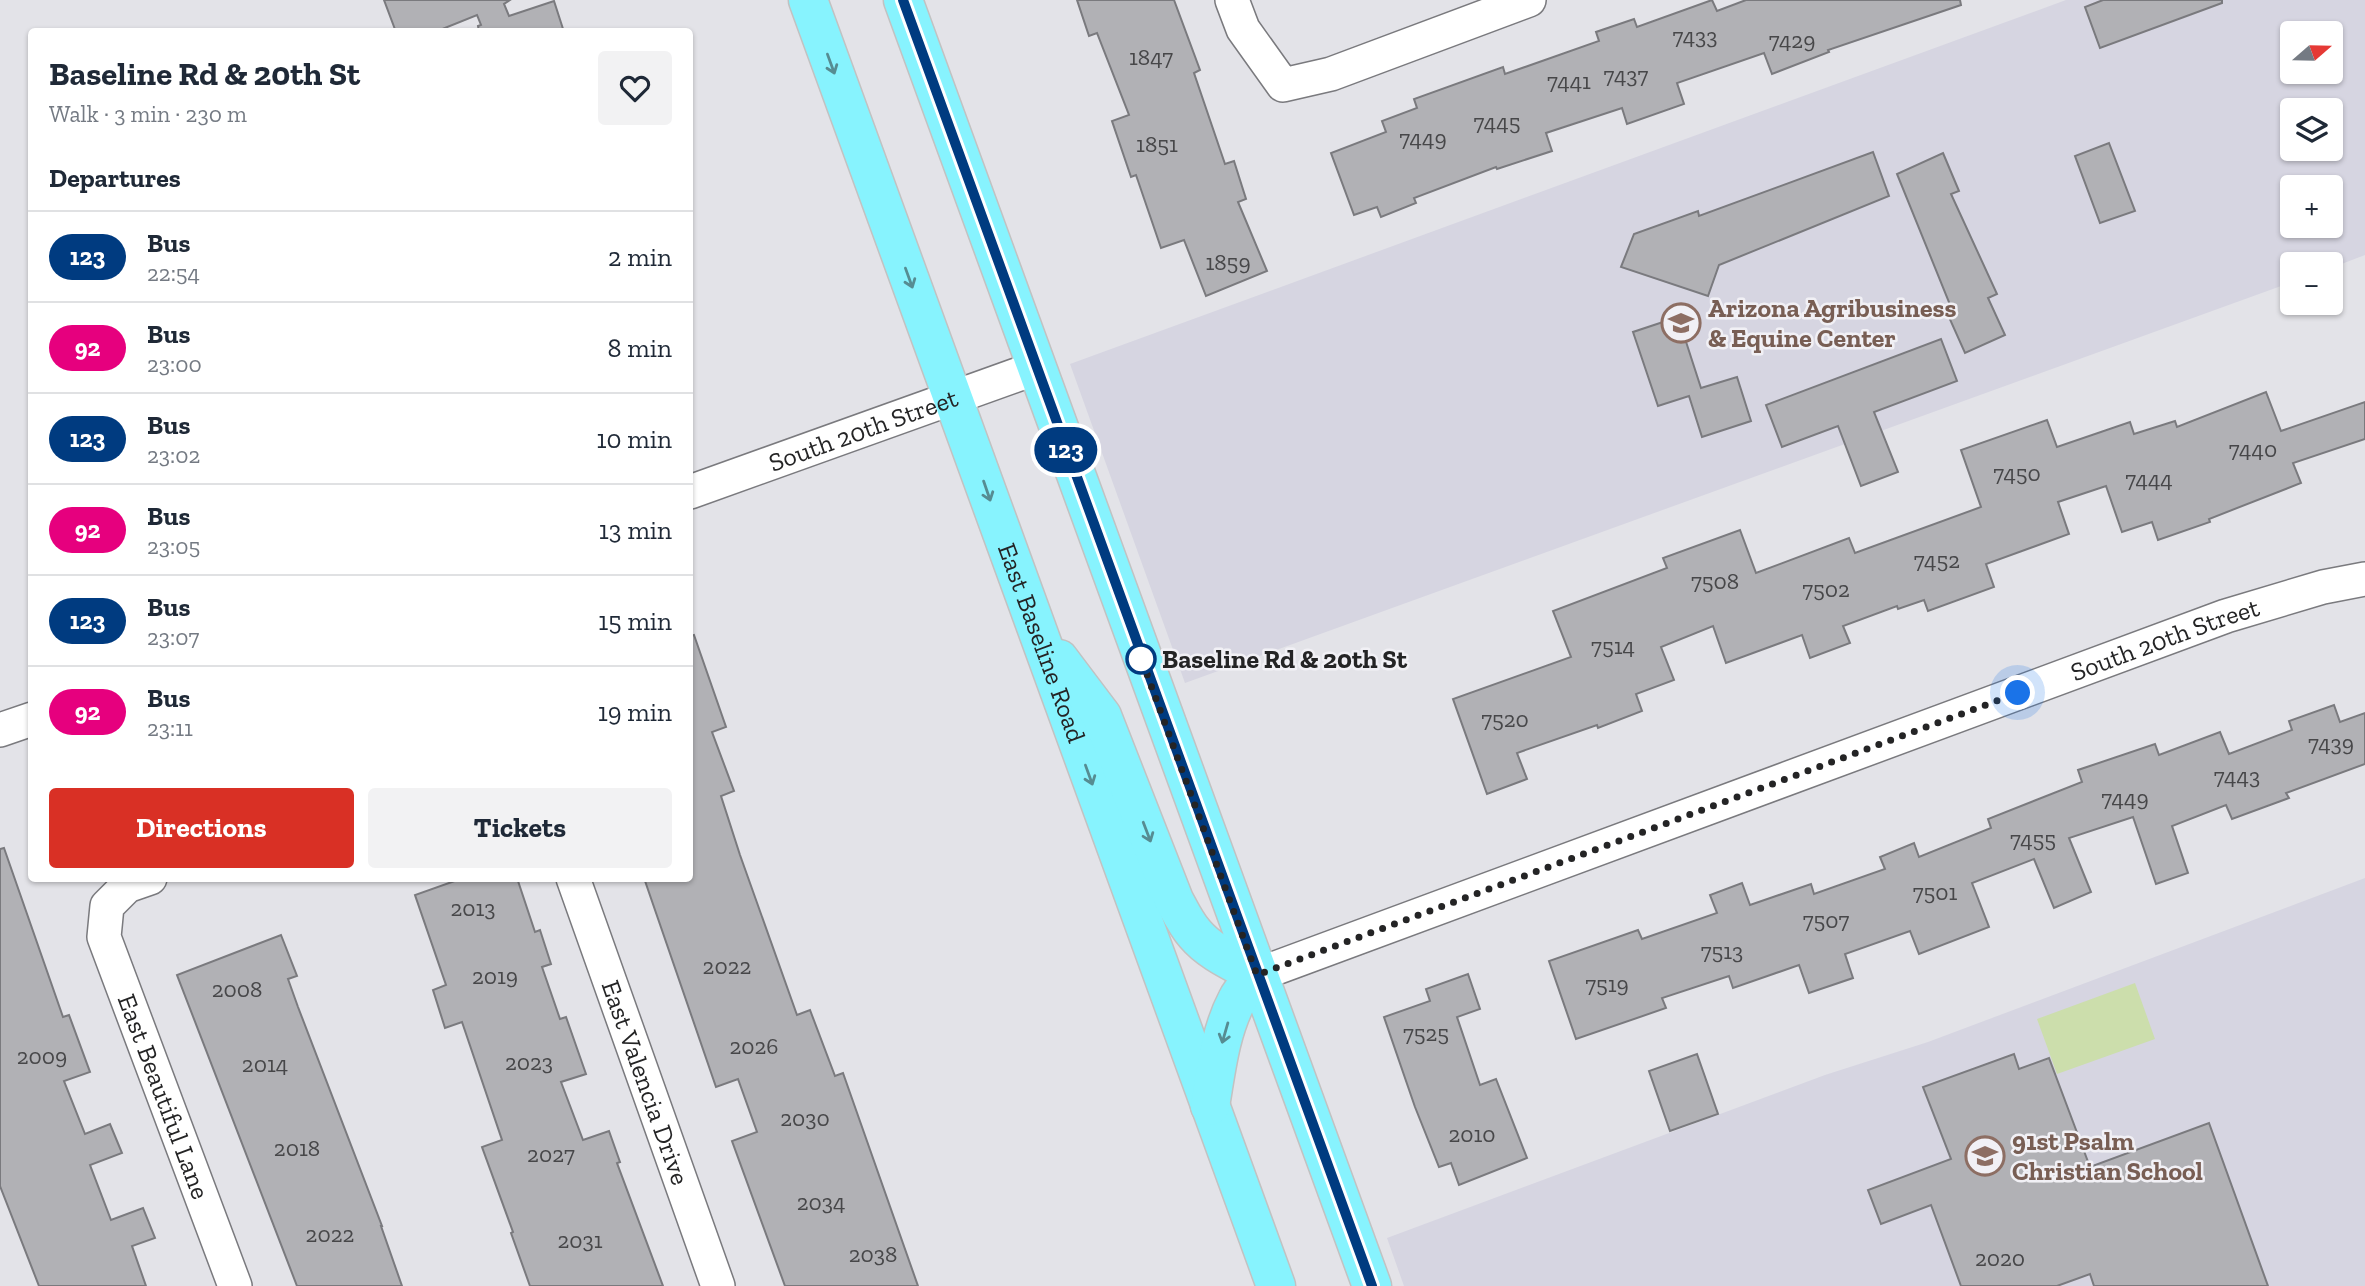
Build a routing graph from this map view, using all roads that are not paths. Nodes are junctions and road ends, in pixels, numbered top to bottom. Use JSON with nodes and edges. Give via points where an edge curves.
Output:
{"nodes":[{"id":1,"x":808,"y":0,"type":"edge"},
{"id":2,"x":903,"y":0,"type":"edge"},
{"id":3,"x":1232,"y":0,"type":"edge"},
{"id":4,"x":1529,"y":0,"type":"edge"},
{"id":5,"x":1036,"y":368,"type":"junction"},
{"id":6,"x":954,"y":398,"type":"junction"},
{"id":7,"x":693,"y":491,"type":"edge"},
{"id":8,"x":2365,"y":579,"type":"edge"},
{"id":9,"x":1033,"y":623,"type":"junction"},
{"id":10,"x":28,"y":720,"type":"edge"},
{"id":11,"x":0,"y":730,"type":"edge"},
{"id":12,"x":138,"y":882,"type":"edge"},
{"id":13,"x":574,"y":882,"type":"edge"},
{"id":14,"x":1257,"y":975,"type":"junction"},
{"id":15,"x":1209,"y":1106,"type":"junction"},
{"id":16,"x":235,"y":1286,"type":"edge"},
{"id":17,"x":718,"y":1286,"type":"edge"},
{"id":18,"x":1276,"y":1286,"type":"edge"},
{"id":19,"x":1372,"y":1286,"type":"edge"}],
"edges":[{"from":1,"to":6,"type":"main road","name":"East Baseline Road","one_way":true},
{"from":2,"to":5,"type":"main road"},
{"from":3,"to":4,"type":"street","via":[[1243,29],[1283,85],[1331,74]]},
{"from":5,"to":6,"type":"street","name":"South 20th Street"},
{"from":5,"to":14,"type":"main road"},
{"from":6,"to":7,"type":"street","name":"South 20th Street"},
{"from":6,"to":9,"type":"main road","name":"East Baseline Road","one_way":true},
{"from":8,"to":14,"type":"street","name":"South 20th Street","via":[[2226,616]]},
{"from":9,"to":14,"type":"main road","one_way":true,"via":[[1102,716],[1184,917],[1214,951]]},
{"from":9,"to":15,"type":"main road","name":"East Baseline Road","one_way":true},
{"from":10,"to":11,"type":"street"},
{"from":12,"to":16,"type":"street","name":"East Beautiful Lane","via":[[127,886],[107,906],[104,937]]},
{"from":13,"to":17,"type":"street","name":"East Valencia Drive"},
{"from":14,"to":15,"type":"main road","one_way":true,"via":[[1231,1014]]},
{"from":14,"to":19,"type":"main road"},
{"from":15,"to":18,"type":"main road","name":"East Baseline Road"}]}
